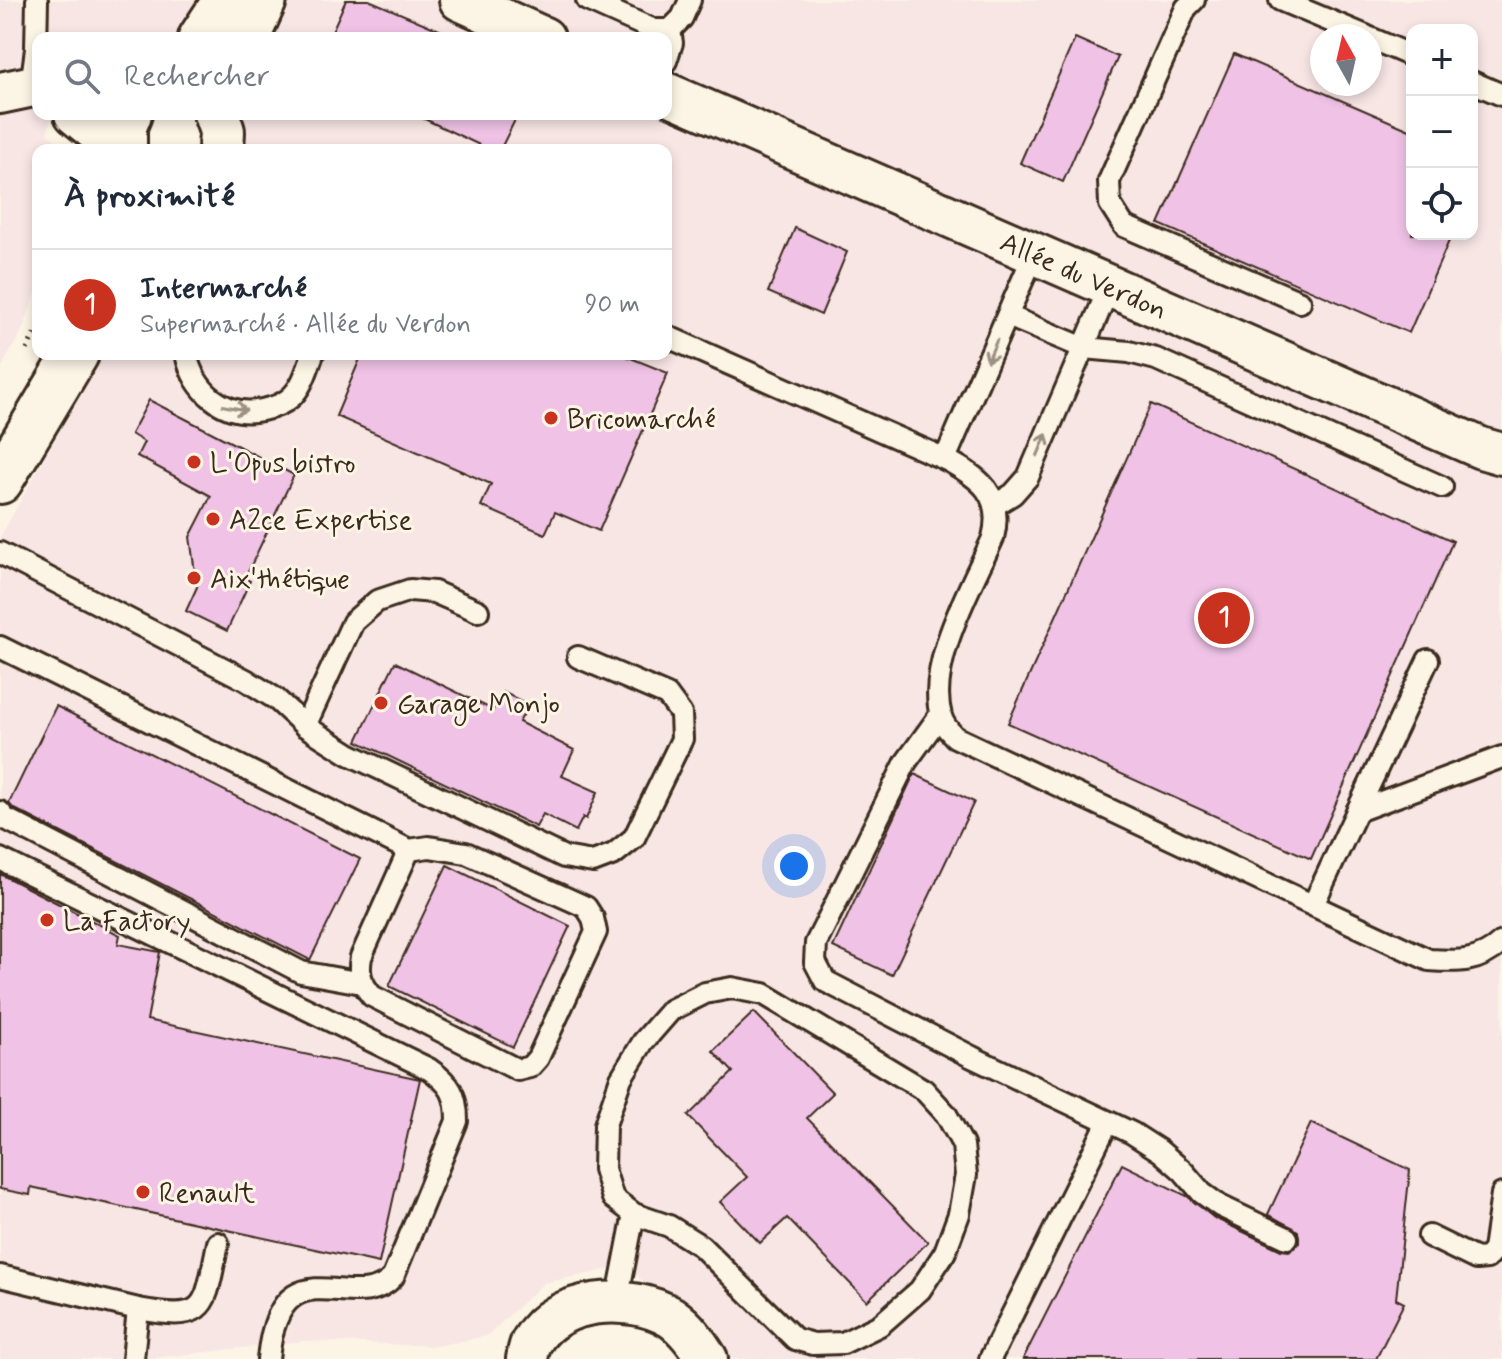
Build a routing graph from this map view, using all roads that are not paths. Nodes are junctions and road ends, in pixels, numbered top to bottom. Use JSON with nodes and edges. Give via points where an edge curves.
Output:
{"nodes":[{"id":1,"x":37,"y":0,"type":"edge"},
{"id":2,"x":226,"y":0,"type":"edge"},
{"id":3,"x":264,"y":0,"type":"edge"},
{"id":4,"x":460,"y":0,"type":"edge"},
{"id":5,"x":587,"y":0,"type":"edge"},
{"id":6,"x":690,"y":0,"type":"edge"},
{"id":7,"x":1194,"y":0,"type":"edge"},
{"id":8,"x":1280,"y":0,"type":"edge"},
{"id":9,"x":1337,"y":24,"type":"edge"},
{"id":10,"x":670,"y":30,"type":"joint"},
{"id":11,"x":36,"y":32,"type":"edge"},
{"id":12,"x":205,"y":32,"type":"edge"},
{"id":13,"x":250,"y":32,"type":"edge"},
{"id":14,"x":531,"y":32,"type":"edge"},
{"id":15,"x":1382,"y":43,"type":"edge"},
{"id":16,"x":1406,"y":53,"type":"edge"},
{"id":17,"x":32,"y":66,"type":"edge"},
{"id":18,"x":1478,"y":85,"type":"edge"},
{"id":19,"x":27,"y":88,"type":"edge"},
{"id":20,"x":1502,"y":95,"type":"edge"},
{"id":21,"x":672,"y":96,"type":"edge"},
{"id":22,"x":83,"y":120,"type":"edge"},
{"id":23,"x":126,"y":120,"type":"edge"},
{"id":24,"x":113,"y":144,"type":"edge"},
{"id":25,"x":122,"y":144,"type":"edge"},
{"id":26,"x":1034,"y":254,"type":"junction"},
{"id":27,"x":1109,"y":288,"type":"junction"},
{"id":28,"x":1300,"y":302,"type":"dead end"},
{"id":29,"x":1008,"y":316,"type":"junction"},
{"id":30,"x":672,"y":339,"type":"edge"},
{"id":31,"x":1084,"y":348,"type":"junction"},
{"id":32,"x":50,"y":360,"type":"edge"},
{"id":33,"x":72,"y":360,"type":"edge"},
{"id":34,"x":188,"y":360,"type":"edge"},
{"id":35,"x":311,"y":360,"type":"edge"},
{"id":36,"x":1502,"y":454,"type":"edge"},
{"id":37,"x":945,"y":459,"type":"junction"},
{"id":38,"x":0,"y":481,"type":"edge"},
{"id":39,"x":1442,"y":487,"type":"dead end"},
{"id":40,"x":995,"y":505,"type":"junction"},
{"id":41,"x":0,"y":553,"type":"edge"},
{"id":42,"x":478,"y":611,"type":"dead end"},
{"id":43,"x":0,"y":647,"type":"edge"},
{"id":44,"x":578,"y":657,"type":"dead end"},
{"id":45,"x":1428,"y":660,"type":"dead end"},
{"id":46,"x":940,"y":715,"type":"junction"},
{"id":47,"x":305,"y":726,"type":"junction"},
{"id":48,"x":1502,"y":757,"type":"edge"},
{"id":49,"x":1357,"y":811,"type":"junction"},
{"id":50,"x":0,"y":812,"type":"edge"},
{"id":51,"x":409,"y":850,"type":"junction"},
{"id":52,"x":0,"y":859,"type":"edge"},
{"id":53,"x":1313,"y":905,"type":"junction"},
{"id":54,"x":1498,"y":953,"type":"edge"},
{"id":55,"x":362,"y":983,"type":"junction"},
{"id":56,"x":1108,"y":1122,"type":"junction"},
{"id":57,"x":1502,"y":1194,"type":"edge"},
{"id":58,"x":634,"y":1214,"type":"junction"},
{"id":59,"x":1429,"y":1236,"type":"dead end"},
{"id":60,"x":1287,"y":1238,"type":"dead end"},
{"id":61,"x":218,"y":1243,"type":"dead end"},
{"id":62,"x":0,"y":1276,"type":"edge"},
{"id":63,"x":617,"y":1301,"type":"junction"},
{"id":64,"x":138,"y":1309,"type":"junction"},
{"id":65,"x":133,"y":1359,"type":"edge"},
{"id":66,"x":268,"y":1359,"type":"edge"},
{"id":67,"x":527,"y":1359,"type":"edge"},
{"id":68,"x":707,"y":1359,"type":"edge"},
{"id":69,"x":990,"y":1359,"type":"edge"}],
"edges":[{"from":1,"to":11,"type":"lane"},
{"from":2,"to":12,"type":"main road"},
{"from":3,"to":13,"type":"main road"},
{"from":4,"to":14,"type":"street"},
{"from":5,"to":10,"type":"lane","via":[[654,30]]},
{"from":6,"to":10,"type":"lane"},
{"from":7,"to":28,"type":"lane","via":[[1109,181],[1110,204],[1124,226]]},
{"from":8,"to":9,"type":"lane"},
{"from":15,"to":16,"type":"lane"},
{"from":17,"to":19,"type":"lane"},
{"from":18,"to":20,"type":"lane"},
{"from":21,"to":26,"type":"street","name":"Allée du Verdon"},
{"from":22,"to":24,"type":"street"},
{"from":23,"to":25,"type":"main road"},
{"from":26,"to":27,"type":"street","name":"Allée du Verdon"},
{"from":26,"to":29,"type":"lane"},
{"from":27,"to":31,"type":"lane"},
{"from":27,"to":36,"type":"street","name":"Allée du Verdon"},
{"from":29,"to":31,"type":"lane"},
{"from":29,"to":37,"type":"lane","one_way":true},
{"from":30,"to":37,"type":"lane"},
{"from":31,"to":39,"type":"lane","via":[[1156,359]]},
{"from":40,"to":31,"type":"lane","one_way":true,"via":[[1028,477]]},
{"from":32,"to":38,"type":"main road"},
{"from":33,"to":38,"type":"main road"},
{"from":34,"to":35,"type":"lane","one_way":true,"via":[[202,390],[224,407],[254,411],[290,398]]},
{"from":37,"to":40,"type":"lane","via":[[975,475]]},
{"from":40,"to":46,"type":"lane","via":[[993,538],[942,656]]},
{"from":41,"to":47,"type":"lane","via":[[246,680]]},
{"from":42,"to":47,"type":"lane","via":[[434,592],[410,590],[377,601],[353,622]]},
{"from":43,"to":51,"type":"lane"},
{"from":44,"to":47,"type":"lane","via":[[667,695],[681,714],[682,739],[634,838],[593,862],[564,857],[349,754]]},
{"from":45,"to":49,"type":"lane"},
{"from":46,"to":53,"type":"lane","via":[[955,737]]},
{"from":46,"to":56,"type":"lane","via":[[906,762],[816,943],[815,962],[825,981]]},
{"from":48,"to":49,"type":"lane"},
{"from":49,"to":53,"type":"lane"},
{"from":50,"to":55,"type":"lane","via":[[301,972]]},
{"from":51,"to":55,"type":"lane","via":[[361,957]]},
{"from":51,"to":55,"type":"lane","via":[[429,847],[466,853],[586,907],[596,932],[538,1058],[518,1070],[372,996]]},
{"from":52,"to":66,"type":"lane","via":[[429,1069],[444,1080],[457,1101],[457,1121],[393,1277],[375,1289],[313,1289],[295,1296],[280,1310]]},
{"from":53,"to":54,"type":"lane","via":[[1429,960],[1461,963]]},
{"from":56,"to":60,"type":"lane","via":[[1160,1151],[1220,1206]]},
{"from":56,"to":69,"type":"lane"},
{"from":57,"to":59,"type":"lane","via":[[1494,1250],[1487,1258],[1476,1259]]},
{"from":58,"to":58,"type":"lane","via":[[669,1226],[701,1246],[795,1339],[843,1343],[880,1325],[920,1290],[945,1252],[966,1175],[963,1145],[946,1114],[924,1090],[764,994],[732,988],[705,993],[671,1010],[643,1042],[621,1078],[605,1125],[604,1169],[613,1198]]},
{"from":58,"to":63,"type":"lane"},
{"from":61,"to":64,"type":"lane","via":[[201,1305],[189,1314]]},
{"from":62,"to":64,"type":"lane"},
{"from":63,"to":67,"type":"street","via":[[588,1304],[557,1316],[532,1341]]},
{"from":63,"to":68,"type":"street","via":[[670,1317],[691,1334]]},
{"from":64,"to":65,"type":"lane"}]}
